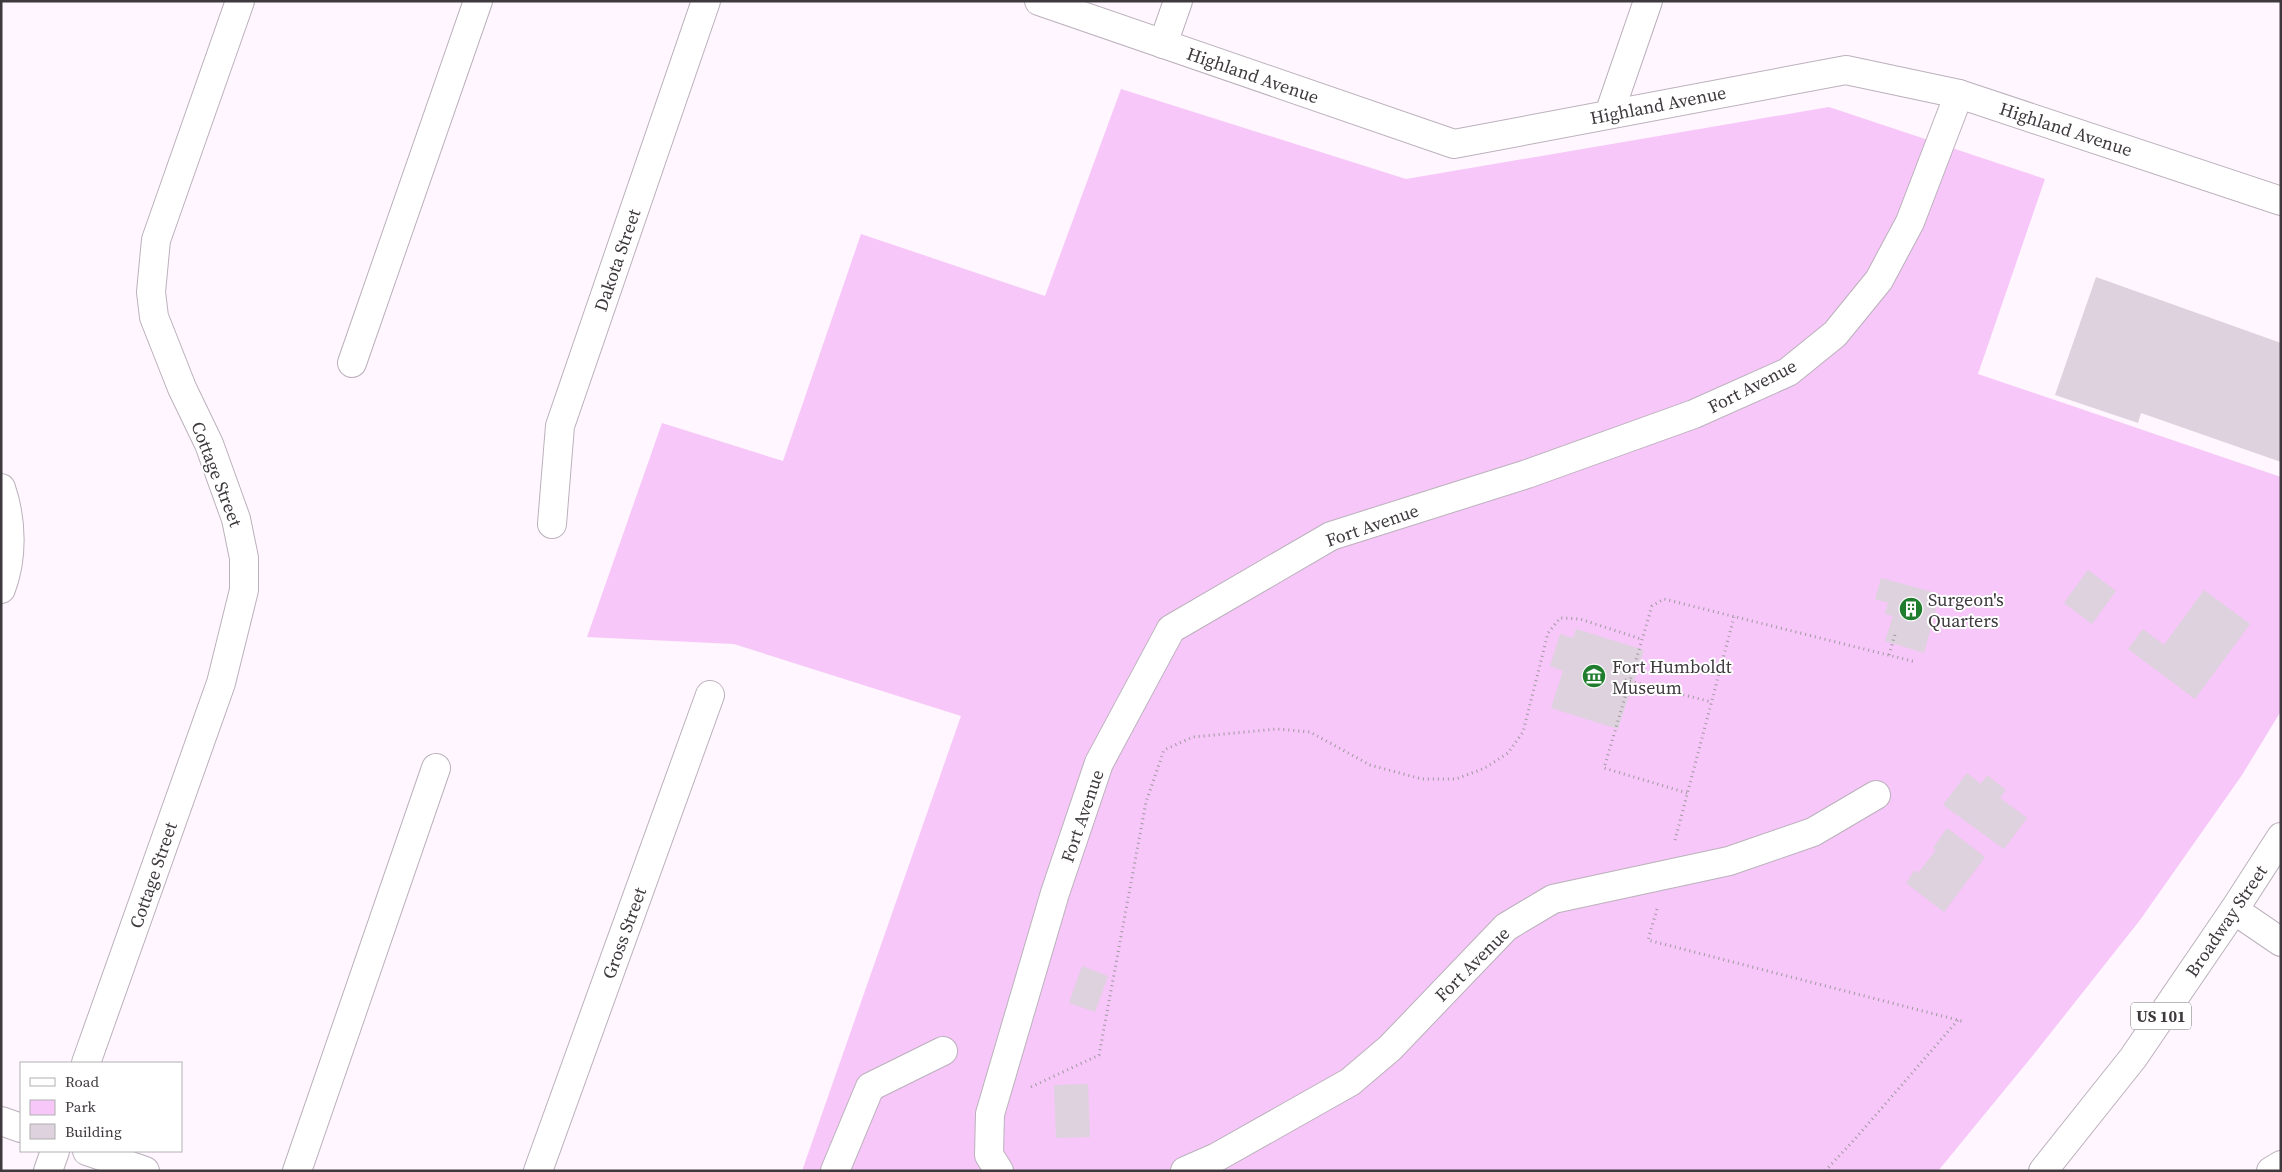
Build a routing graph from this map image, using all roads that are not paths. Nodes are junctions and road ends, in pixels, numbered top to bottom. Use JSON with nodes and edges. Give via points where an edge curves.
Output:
{"nodes":[{"id":1,"x":240,"y":1,"type":"edge"},
{"id":2,"x":478,"y":1,"type":"edge"},
{"id":3,"x":706,"y":1,"type":"edge"},
{"id":4,"x":1038,"y":1,"type":"edge"},
{"id":5,"x":1178,"y":1,"type":"edge"},
{"id":6,"x":1648,"y":1,"type":"edge"},
{"id":7,"x":1163,"y":44,"type":"junction"},
{"id":8,"x":1959,"y":94,"type":"junction"},
{"id":9,"x":1609,"y":114,"type":"junction"},
{"id":10,"x":2281,"y":201,"type":"edge"},
{"id":11,"x":352,"y":363,"type":"dead end"},
{"id":12,"x":1,"y":488,"type":"edge"},
{"id":13,"x":552,"y":524,"type":"dead end"},
{"id":14,"x":1,"y":589,"type":"edge"},
{"id":15,"x":710,"y":695,"type":"dead end"},
{"id":16,"x":436,"y":768,"type":"dead end"},
{"id":17,"x":1876,"y":795,"type":"dead end"},
{"id":18,"x":2281,"y":837,"type":"edge"},
{"id":19,"x":2234,"y":910,"type":"junction"},
{"id":20,"x":2281,"y":942,"type":"edge"},
{"id":21,"x":943,"y":1051,"type":"dead end"},
{"id":22,"x":86,"y":1062,"type":"edge"},
{"id":23,"x":1,"y":1121,"type":"edge"},
{"id":24,"x":20,"y":1128,"type":"edge"},
{"id":25,"x":55,"y":1152,"type":"edge"},
{"id":26,"x":90,"y":1152,"type":"edge"},
{"id":27,"x":2281,"y":1165,"type":"edge"},
{"id":28,"x":48,"y":1171,"type":"edge"},
{"id":29,"x":145,"y":1171,"type":"edge"},
{"id":30,"x":297,"y":1171,"type":"edge"},
{"id":31,"x":538,"y":1171,"type":"edge"},
{"id":32,"x":835,"y":1171,"type":"edge"},
{"id":33,"x":999,"y":1171,"type":"edge"},
{"id":34,"x":1185,"y":1171,"type":"edge"},
{"id":35,"x":2043,"y":1171,"type":"edge"},
{"id":36,"x":2271,"y":1171,"type":"edge"}],
"edges":[{"from":1,"to":22,"type":"main road","name":"Cottage Street","via":[[156,240],[151,292],[154,317],[182,388],[209,444],[236,519],[244,558],[244,590],[220,683]]},
{"from":2,"to":11,"type":"main road"},
{"from":3,"to":13,"type":"main road","name":"Dakota Street","via":[[560,426]]},
{"from":4,"to":7,"type":"main road","name":"Highland Avenue"},
{"from":5,"to":7,"type":"main road"},
{"from":6,"to":9,"type":"main road"},
{"from":7,"to":9,"type":"main road","name":"Highland Avenue","via":[[1454,144]]},
{"from":8,"to":9,"type":"main road","name":"Highland Avenue","via":[[1846,70]]},
{"from":8,"to":10,"type":"main road","name":"Highland Avenue"},
{"from":8,"to":33,"type":"main road","name":"Fort Avenue","via":[[1910,222],[1879,280],[1835,334],[1788,372],[1694,414],[1527,474],[1331,536],[1171,629],[1099,763],[1055,894],[990,1114],[989,1155]]},
{"from":12,"to":14,"type":"main road","via":[[9,525],[9,569]]},
{"from":15,"to":31,"type":"main road","name":"Gross Street"},
{"from":16,"to":30,"type":"main road"},
{"from":17,"to":34,"type":"main road","name":"Fort Avenue","via":[[1813,832],[1729,861],[1553,899],[1506,927],[1390,1048],[1350,1082],[1217,1157]]},
{"from":18,"to":19,"type":"main road","name":"Broadway Street","number":"US 101"},
{"from":19,"to":20,"type":"main road"},
{"from":19,"to":35,"type":"main road","name":"Broadway Street","number":"US 101","via":[[2133,1058]]},
{"from":21,"to":32,"type":"main road","via":[[870,1087]]},
{"from":23,"to":24,"type":"main road"},
{"from":25,"to":28,"type":"main road"},
{"from":26,"to":29,"type":"main road"},
{"from":27,"to":36,"type":"main road"}]}
